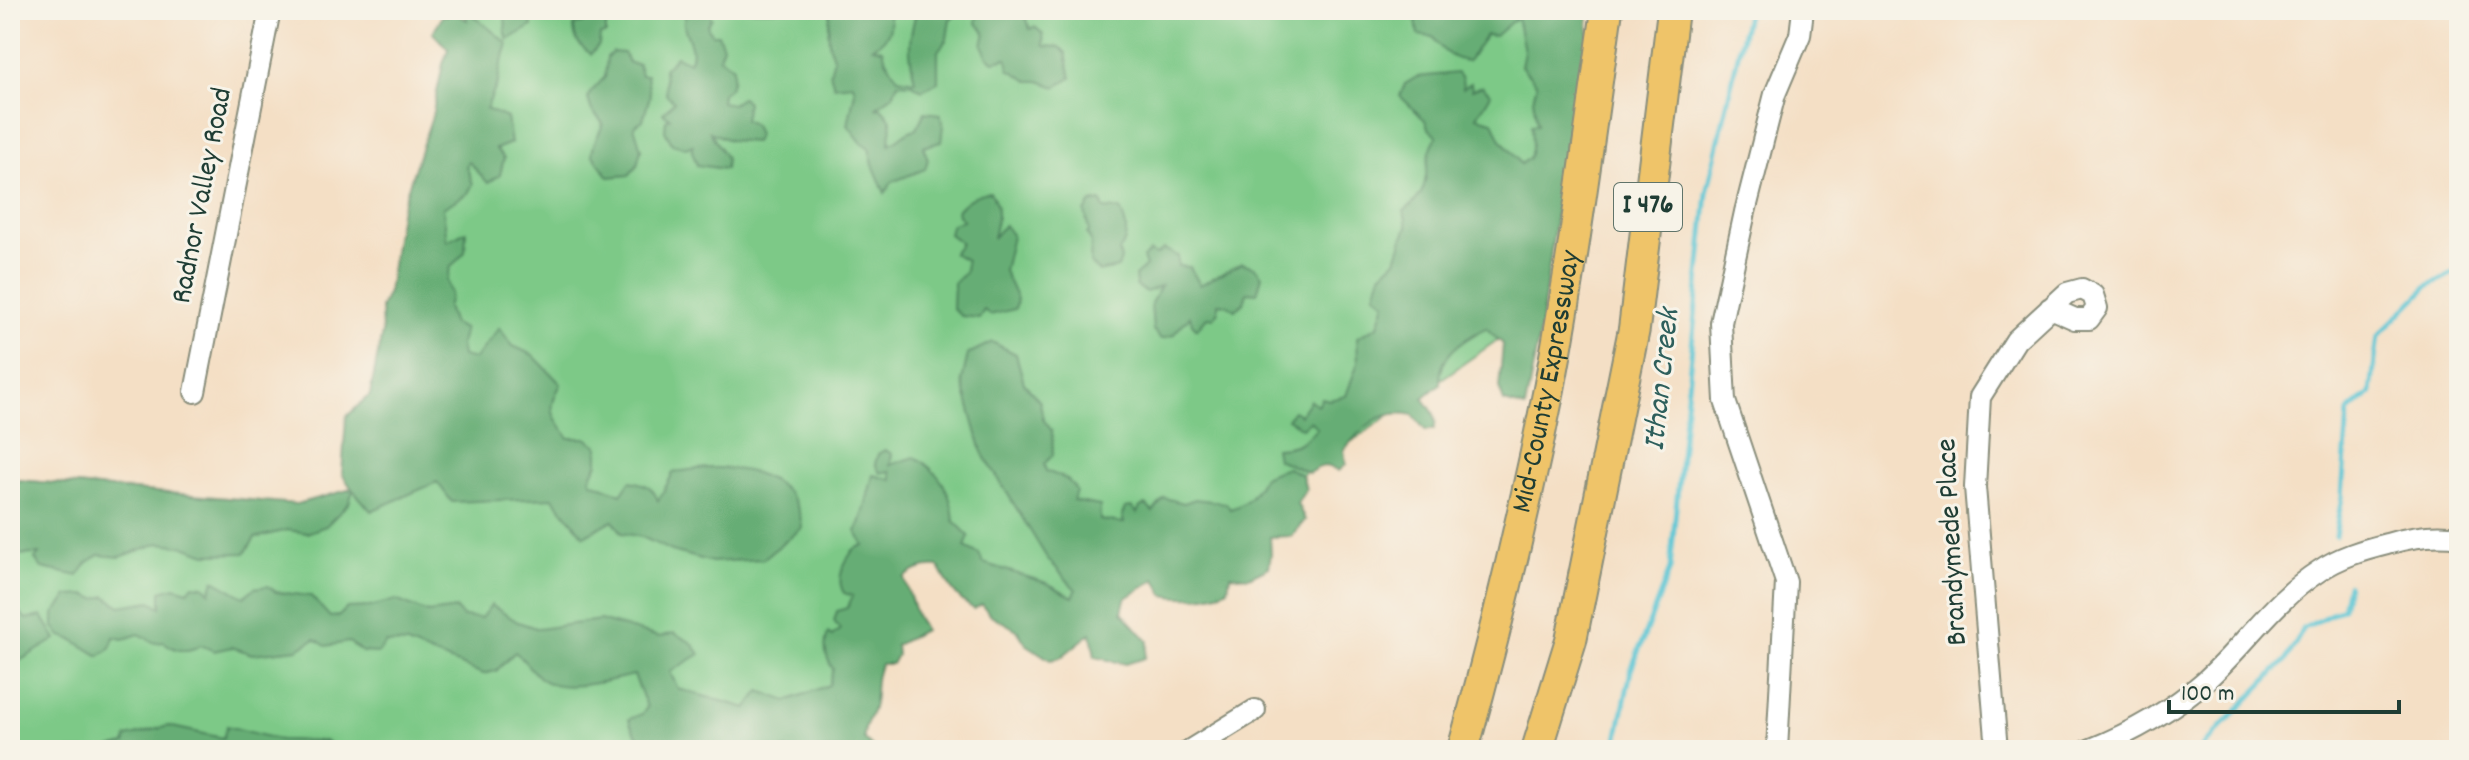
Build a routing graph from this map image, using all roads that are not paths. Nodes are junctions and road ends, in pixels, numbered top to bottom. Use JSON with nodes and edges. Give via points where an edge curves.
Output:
{"nodes":[{"id":1,"x":270,"y":10,"type":"edge"},
{"id":2,"x":1607,"y":10,"type":"edge"},
{"id":3,"x":1673,"y":10,"type":"edge"},
{"id":4,"x":1803,"y":10,"type":"edge"},
{"id":5,"x":2050,"y":308,"type":"dead end"},
{"id":6,"x":195,"y":392,"type":"dead end"},
{"id":7,"x":2459,"y":537,"type":"edge"},
{"id":8,"x":1255,"y":710,"type":"dead end"},
{"id":9,"x":1190,"y":750,"type":"edge"},
{"id":10,"x":1463,"y":750,"type":"edge"},
{"id":11,"x":1537,"y":750,"type":"edge"},
{"id":12,"x":1777,"y":750,"type":"edge"},
{"id":13,"x":1997,"y":750,"type":"edge"},
{"id":14,"x":2089,"y":750,"type":"edge"}],
"edges":[{"from":1,"to":6,"type":"street","name":"Radnor Valley Road"},
{"from":2,"to":10,"type":"highway","name":"Mid-County Expressway","number":"I 476","via":[[1546,401],[1508,580]]},
{"from":3,"to":11,"type":"highway","number":"I 476","via":[[1634,329],[1571,640]]},
{"from":4,"to":12,"type":"street","via":[[1800,35],[1775,94],[1721,323],[1725,401],[1786,582]]},
{"from":5,"to":13,"type":"street","name":"Brandymede Place","via":[[2016,340],[1980,397],[1975,487]]},
{"from":7,"to":14,"type":"street","via":[[2399,540],[2356,552],[2320,570],[2288,595],[2204,682],[2154,717]]},
{"from":8,"to":9,"type":"street"}]}
